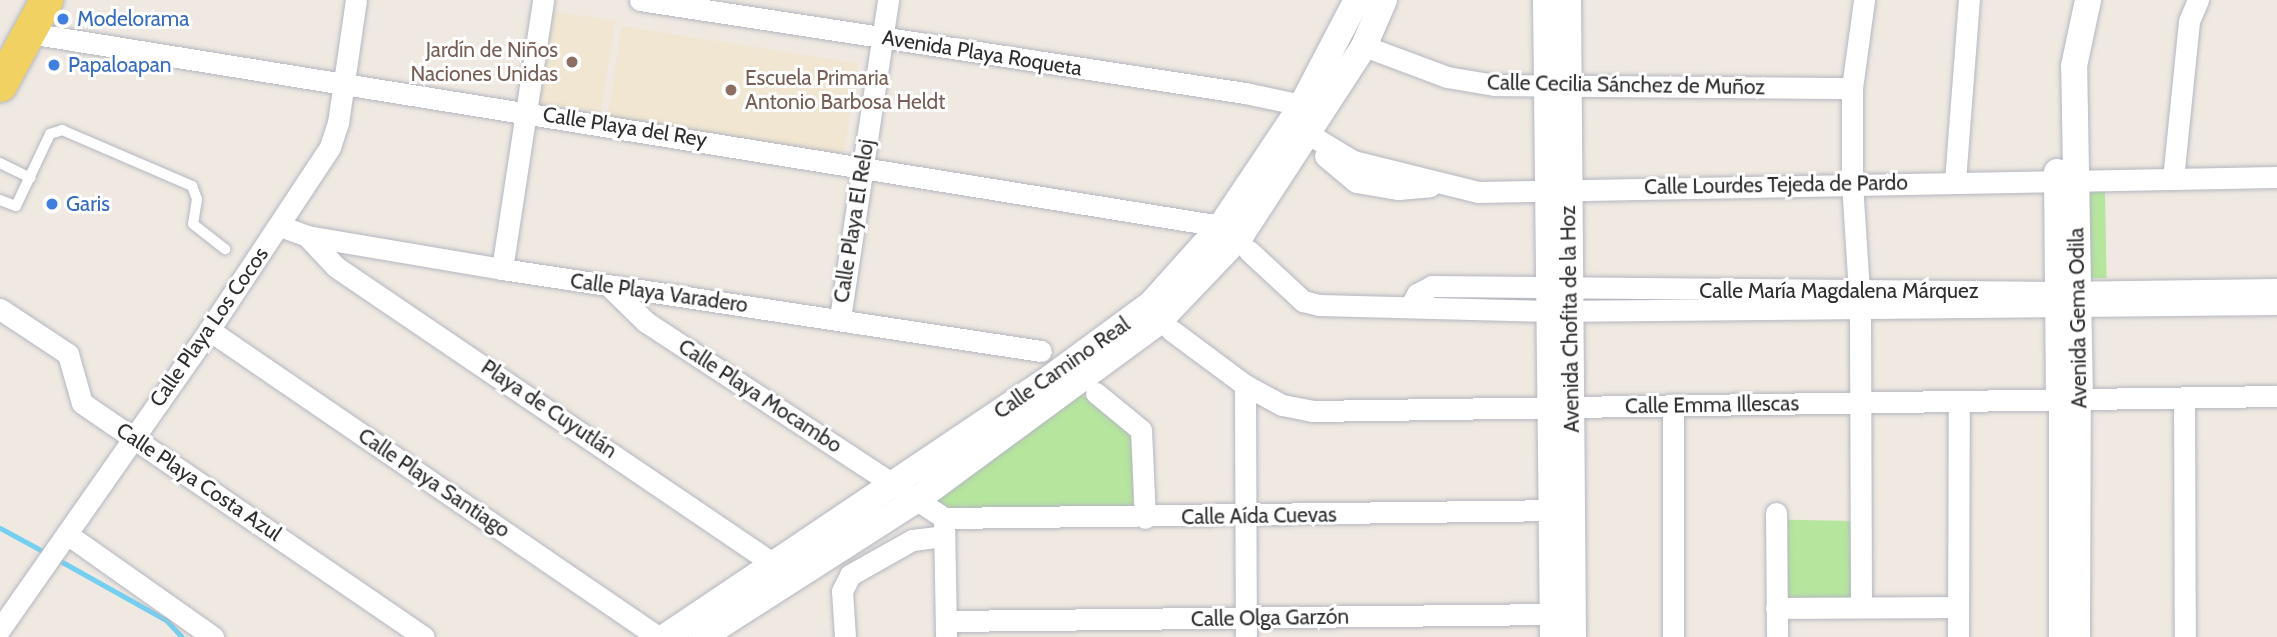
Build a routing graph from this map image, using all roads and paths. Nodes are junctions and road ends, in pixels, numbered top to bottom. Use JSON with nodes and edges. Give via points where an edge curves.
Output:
{"nodes":[{"id":1,"x":46,"y":0,"type":"edge"},
{"id":2,"x":356,"y":0,"type":"edge"},
{"id":3,"x":543,"y":0,"type":"edge"},
{"id":4,"x":640,"y":0,"type":"edge"},
{"id":5,"x":888,"y":0,"type":"edge"},
{"id":6,"x":1357,"y":0,"type":"edge"},
{"id":7,"x":1384,"y":0,"type":"edge"},
{"id":8,"x":1546,"y":0,"type":"edge"},
{"id":9,"x":1568,"y":0,"type":"edge"},
{"id":10,"x":1864,"y":0,"type":"edge"},
{"id":11,"x":1969,"y":0,"type":"edge"},
{"id":12,"x":2070,"y":0,"type":"edge"},
{"id":13,"x":2088,"y":0,"type":"edge"},
{"id":14,"x":2198,"y":0,"type":"edge"},
{"id":15,"x":29,"y":33,"type":"junction"},
{"id":16,"x":882,"y":38,"type":"junction"},
{"id":17,"x":1364,"y":46,"type":"junction"},
{"id":18,"x":344,"y":84,"type":"junction"},
{"id":19,"x":0,"y":85,"type":"edge"},
{"id":20,"x":1557,"y":87,"type":"junction"},
{"id":21,"x":1852,"y":88,"type":"junction"},
{"id":22,"x":525,"y":110,"type":"junction"},
{"id":23,"x":1305,"y":120,"type":"junction"},
{"id":24,"x":0,"y":163,"type":"edge"},
{"id":25,"x":863,"y":166,"type":"junction"},
{"id":26,"x":2277,"y":177,"type":"edge"},
{"id":27,"x":31,"y":178,"type":"junction"},
{"id":28,"x":2173,"y":179,"type":"junction"},
{"id":29,"x":1955,"y":181,"type":"junction"},
{"id":30,"x":2066,"y":181,"type":"junction"},
{"id":31,"x":1852,"y":182,"type":"junction"},
{"id":32,"x":1557,"y":190,"type":"junction"},
{"id":33,"x":0,"y":200,"type":"edge"},
{"id":34,"x":280,"y":226,"type":"junction"},
{"id":35,"x":1221,"y":226,"type":"junction"},
{"id":36,"x":307,"y":236,"type":"junction"},
{"id":37,"x":225,"y":248,"type":"dead end"},
{"id":38,"x":1249,"y":251,"type":"dead end"},
{"id":39,"x":502,"y":269,"type":"junction"},
{"id":40,"x":610,"y":287,"type":"junction"},
{"id":41,"x":2277,"y":289,"type":"edge"},
{"id":42,"x":1859,"y":299,"type":"junction"},
{"id":43,"x":1560,"y":300,"type":"junction"},
{"id":44,"x":2067,"y":300,"type":"junction"},
{"id":45,"x":2277,"y":304,"type":"edge"},
{"id":46,"x":0,"y":309,"type":"edge"},
{"id":47,"x":840,"y":318,"type":"junction"},
{"id":48,"x":209,"y":330,"type":"junction"},
{"id":49,"x":1171,"y":330,"type":"dead end"},
{"id":50,"x":1041,"y":351,"type":"dead end"},
{"id":51,"x":1245,"y":385,"type":"junction"},
{"id":52,"x":1096,"y":393,"type":"dead end"},
{"id":53,"x":2277,"y":396,"type":"edge"},
{"id":54,"x":2183,"y":399,"type":"junction"},
{"id":55,"x":2070,"y":401,"type":"junction"},
{"id":56,"x":1859,"y":402,"type":"junction"},
{"id":57,"x":1959,"y":403,"type":"junction"},
{"id":58,"x":1673,"y":407,"type":"junction"},
{"id":59,"x":1561,"y":408,"type":"junction"},
{"id":60,"x":133,"y":435,"type":"junction"},
{"id":61,"x":895,"y":483,"type":"junction"},
{"id":62,"x":916,"y":500,"type":"junction"},
{"id":63,"x":1561,"y":510,"type":"junction"},
{"id":64,"x":1776,"y":513,"type":"dead end"},
{"id":65,"x":1245,"y":516,"type":"junction"},
{"id":66,"x":1146,"y":518,"type":"junction"},
{"id":67,"x":944,"y":527,"type":"junction"},
{"id":68,"x":61,"y":542,"type":"junction"},
{"id":69,"x":2069,"y":552,"type":"junction"},
{"id":70,"x":785,"y":572,"type":"junction"},
{"id":71,"x":1861,"y":606,"type":"junction"},
{"id":72,"x":1957,"y":607,"type":"junction"},
{"id":73,"x":1776,"y":608,"type":"junction"},
{"id":74,"x":1553,"y":626,"type":"edge"},
{"id":75,"x":1245,"y":628,"type":"edge"},
{"id":76,"x":0,"y":629,"type":"edge"},
{"id":77,"x":946,"y":629,"type":"edge"},
{"id":78,"x":412,"y":634,"type":"edge"},
{"id":79,"x":214,"y":637,"type":"edge"},
{"id":80,"x":658,"y":637,"type":"edge"},
{"id":81,"x":665,"y":637,"type":"edge"},
{"id":82,"x":702,"y":637,"type":"edge"},
{"id":83,"x":845,"y":637,"type":"edge"},
{"id":84,"x":1573,"y":637,"type":"edge"},
{"id":85,"x":1673,"y":637,"type":"edge"},
{"id":86,"x":1777,"y":637,"type":"edge"},
{"id":87,"x":1958,"y":637,"type":"edge"},
{"id":88,"x":2059,"y":637,"type":"edge"},
{"id":89,"x":2079,"y":637,"type":"edge"},
{"id":90,"x":2185,"y":637,"type":"edge"}],
"edges":[{"from":1,"to":15,"type":"main road"},
{"from":2,"to":18,"type":"street","name":"Calle Playa Los Cocos"},
{"from":3,"to":22,"type":"street"},
{"from":4,"to":16,"type":"street","name":"Avenida Playa Roqueta"},
{"from":5,"to":16,"type":"street","name":"Calle Playa El Reloj"},
{"from":6,"to":23,"type":"street","name":"Calle Camino Real"},
{"from":7,"to":17,"type":"street","name":"Calle Camino Real"},
{"from":8,"to":20,"type":"street","name":"Avenida Chofita de la Hoz"},
{"from":9,"to":20,"type":"street","name":"Avenida Chofita de la Hoz"},
{"from":10,"to":21,"type":"street"},
{"from":11,"to":29,"type":"street"},
{"from":12,"to":30,"type":"street","name":"Avenida Gema Odila","via":[[2057,66]]},
{"from":13,"to":30,"type":"street","name":"Avenida Gema Odila","via":[[2074,65]]},
{"from":14,"to":28,"type":"street","via":[[2189,21]]},
{"from":15,"to":18,"type":"street","name":"Calle Playa del Rey"},
{"from":15,"to":19,"type":"main road"},
{"from":16,"to":23,"type":"street","name":"Avenida Playa Roqueta"},
{"from":16,"to":25,"type":"street","name":"Calle Playa El Reloj"},
{"from":17,"to":20,"type":"street","name":"Calle Cecilia Sánchez de Muñoz","via":[[1447,77]]},
{"from":17,"to":23,"type":"street","name":"Calle Camino Real"},
{"from":18,"to":22,"type":"street","name":"Calle Playa del Rey"},
{"from":18,"to":34,"type":"street","name":"Calle Playa Los Cocos","via":[[330,147]]},
{"from":20,"to":21,"type":"street","name":"Calle Cecilia Sánchez de Muñoz"},
{"from":20,"to":32,"type":"street","name":"Avenida Chofita de la Hoz"},
{"from":21,"to":31,"type":"street"},
{"from":22,"to":25,"type":"street","name":"Calle Playa del Rey"},
{"from":22,"to":39,"type":"street"},
{"from":23,"to":32,"type":"street","name":"Calle Lourdes Tejeda de Pardo","via":[[1353,161],[1478,192]]},
{"from":23,"to":35,"type":"street","name":"Calle Camino Real"},
{"from":23,"to":62,"type":"street","name":"Calle Camino Real","via":[[1241,235],[1157,323]]},
{"from":24,"to":27,"type":"lane"},
{"from":25,"to":35,"type":"street","name":"Calle Playa del Rey"},
{"from":25,"to":47,"type":"street","name":"Calle Playa El Reloj"},
{"from":26,"to":28,"type":"street","name":"Calle Lourdes Tejeda de Pardo"},
{"from":27,"to":33,"type":"lane","via":[[16,206]]},
{"from":27,"to":37,"type":"lane","via":[[50,134],[62,130],[192,186],[197,199],[193,224]]},
{"from":28,"to":30,"type":"street","name":"Calle Lourdes Tejeda de Pardo"},
{"from":29,"to":30,"type":"street","name":"Calle Lourdes Tejeda de Pardo"},
{"from":29,"to":31,"type":"street","name":"Calle Lourdes Tejeda de Pardo"},
{"from":30,"to":44,"type":"street","name":"Avenida Gema Odila"},
{"from":31,"to":32,"type":"street","name":"Calle Lourdes Tejeda de Pardo"},
{"from":31,"to":42,"type":"street"},
{"from":32,"to":43,"type":"street","name":"Avenida Chofita de la Hoz"},
{"from":34,"to":36,"type":"street","name":"Calle Playa Varadero"},
{"from":34,"to":48,"type":"street","name":"Calle Playa Los Cocos"},
{"from":35,"to":61,"type":"street","name":"Calle Camino Real","via":[[1150,304]]},
{"from":36,"to":39,"type":"street","name":"Calle Playa Varadero"},
{"from":36,"to":70,"type":"street","name":"Playa de Cuyutlán","via":[[336,267]]},
{"from":38,"to":43,"type":"street","name":"Calle María Magdalena Márquez","via":[[1303,301],[1411,305],[1424,288],[1432,286]]},
{"from":39,"to":40,"type":"street","name":"Calle Playa Varadero"},
{"from":40,"to":47,"type":"street","name":"Calle Playa Varadero"},
{"from":40,"to":61,"type":"street","name":"Calle Playa Mocambo","via":[[646,322]]},
{"from":41,"to":44,"type":"street","name":"Calle María Magdalena Márquez"},
{"from":42,"to":43,"type":"street","name":"Calle María Magdalena Márquez"},
{"from":42,"to":44,"type":"street","name":"Calle María Magdalena Márquez"},
{"from":42,"to":56,"type":"street"},
{"from":43,"to":59,"type":"street","name":"Avenida Chofita de la Hoz"},
{"from":44,"to":45,"type":"street","name":"Calle María Magdalena Márquez"},
{"from":44,"to":55,"type":"street","name":"Avenida Gema Odila"},
{"from":46,"to":60,"type":"street","name":"Calle Playa Costa Azul","via":[[68,354],[82,403]]},
{"from":47,"to":50,"type":"street","name":"Calle Playa Varadero"},
{"from":48,"to":60,"type":"street","name":"Calle Playa Los Cocos"},
{"from":48,"to":80,"type":"street","name":"Calle Playa Santiago"},
{"from":49,"to":51,"type":"street","name":"Calle Emma Illescas"},
{"from":51,"to":59,"type":"street","name":"Calle Emma Illescas","via":[[1282,405],[1312,411]]},
{"from":51,"to":65,"type":"street"},
{"from":52,"to":66,"type":"street","via":[[1140,429]]},
{"from":53,"to":54,"type":"street","name":"Calle Emma Illescas"},
{"from":54,"to":55,"type":"street","name":"Calle Emma Illescas"},
{"from":54,"to":90,"type":"street"},
{"from":55,"to":57,"type":"street","name":"Calle Emma Illescas"},
{"from":55,"to":69,"type":"street","name":"Avenida Gema Odila"},
{"from":56,"to":57,"type":"street","name":"Calle Emma Illescas"},
{"from":56,"to":58,"type":"street","name":"Calle Emma Illescas"},
{"from":56,"to":71,"type":"street"},
{"from":57,"to":72,"type":"street"},
{"from":58,"to":59,"type":"street","name":"Calle Emma Illescas"},
{"from":58,"to":85,"type":"street"},
{"from":59,"to":63,"type":"street","name":"Avenida Chofita de la Hoz"},
{"from":60,"to":68,"type":"street","name":"Calle Playa Los Cocos"},
{"from":60,"to":78,"type":"street","name":"Calle Playa Costa Azul"},
{"from":61,"to":62,"type":"street","name":"Calle Playa Mocambo"},
{"from":61,"to":70,"type":"street","name":"Calle Camino Real"},
{"from":62,"to":67,"type":"street","name":"Calle Playa Mocambo"},
{"from":62,"to":70,"type":"street","name":"Calle Camino Real"},
{"from":63,"to":65,"type":"street","name":"Calle Aída Cuevas"},
{"from":63,"to":74,"type":"street","name":"Avenida Chofita de la Hoz"},
{"from":63,"to":84,"type":"street","name":"Avenida Chofita de la Hoz"},
{"from":64,"to":73,"type":"street"},
{"from":65,"to":66,"type":"street","name":"Calle Aída Cuevas"},
{"from":65,"to":75,"type":"street"},
{"from":66,"to":67,"type":"street","name":"Calle Aída Cuevas"},
{"from":67,"to":77,"type":"street"},
{"from":67,"to":83,"type":"street","name":"Calle Aída Cuevas","via":[[850,575],[842,591]]},
{"from":68,"to":76,"type":"street","name":"Calle Playa Los Cocos"},
{"from":68,"to":79,"type":"street"},
{"from":69,"to":88,"type":"street","name":"Avenida Gema Odila"},
{"from":69,"to":89,"type":"street","name":"Avenida Gema Odila"},
{"from":70,"to":81,"type":"street","name":"Calle Camino Real"},
{"from":70,"to":82,"type":"street","name":"Calle Camino Real"},
{"from":71,"to":72,"type":"street"},
{"from":71,"to":73,"type":"street"},
{"from":72,"to":87,"type":"street"},
{"from":73,"to":86,"type":"street"},
{"from":74,"to":75,"type":"street","name":"Calle Olga Garzón"},
{"from":75,"to":77,"type":"street","name":"Calle Olga Garzón"}]}
